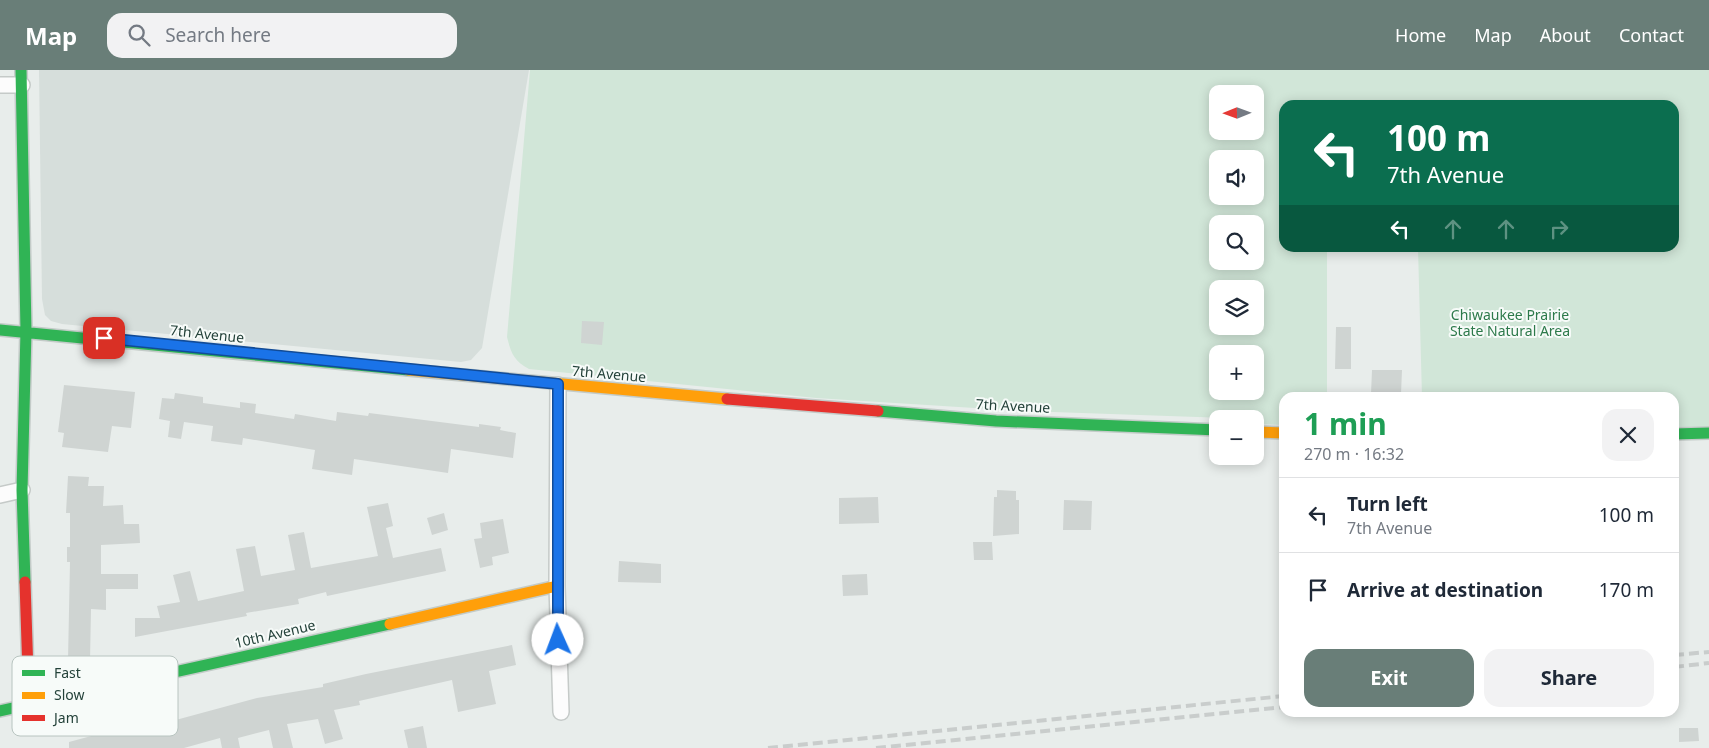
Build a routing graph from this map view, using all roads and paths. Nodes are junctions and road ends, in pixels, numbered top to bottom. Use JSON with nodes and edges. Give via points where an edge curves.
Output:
{"nodes":[{"id":1,"x":22,"y":70,"type":"edge"},
{"id":2,"x":0,"y":85,"type":"edge"},
{"id":3,"x":22,"y":85,"type":"junction"},
{"id":4,"x":0,"y":330,"type":"edge"},
{"id":5,"x":26,"y":331,"type":"junction"},
{"id":6,"x":558,"y":384,"type":"junction"},
{"id":7,"x":1209,"y":430,"type":"edge"},
{"id":8,"x":1264,"y":432,"type":"edge"},
{"id":9,"x":1279,"y":433,"type":"edge"},
{"id":10,"x":1709,"y":433,"type":"edge"},
{"id":11,"x":1679,"y":434,"type":"edge"},
{"id":12,"x":22,"y":490,"type":"junction"},
{"id":13,"x":0,"y":496,"type":"edge"},
{"id":14,"x":557,"y":586,"type":"junction"},
{"id":15,"x":27,"y":656,"type":"edge"},
{"id":16,"x":178,"y":671,"type":"edge"},
{"id":17,"x":561,"y":712,"type":"dead end"}],
"edges":[{"from":1,"to":3,"type":"street"},
{"from":2,"to":3,"type":"street"},
{"from":3,"to":5,"type":"street"},
{"from":4,"to":5,"type":"street","name":"7th Avenue"},
{"from":5,"to":6,"type":"street","name":"7th Avenue"},
{"from":5,"to":12,"type":"street"},
{"from":6,"to":7,"type":"street","name":"7th Avenue","via":[[996,421]]},
{"from":6,"to":14,"type":"street"},
{"from":8,"to":9,"type":"street"},
{"from":10,"to":11,"type":"street"},
{"from":12,"to":13,"type":"street"},
{"from":12,"to":15,"type":"street"},
{"from":14,"to":16,"type":"street","name":"10th Avenue"},
{"from":14,"to":17,"type":"street"}]}
